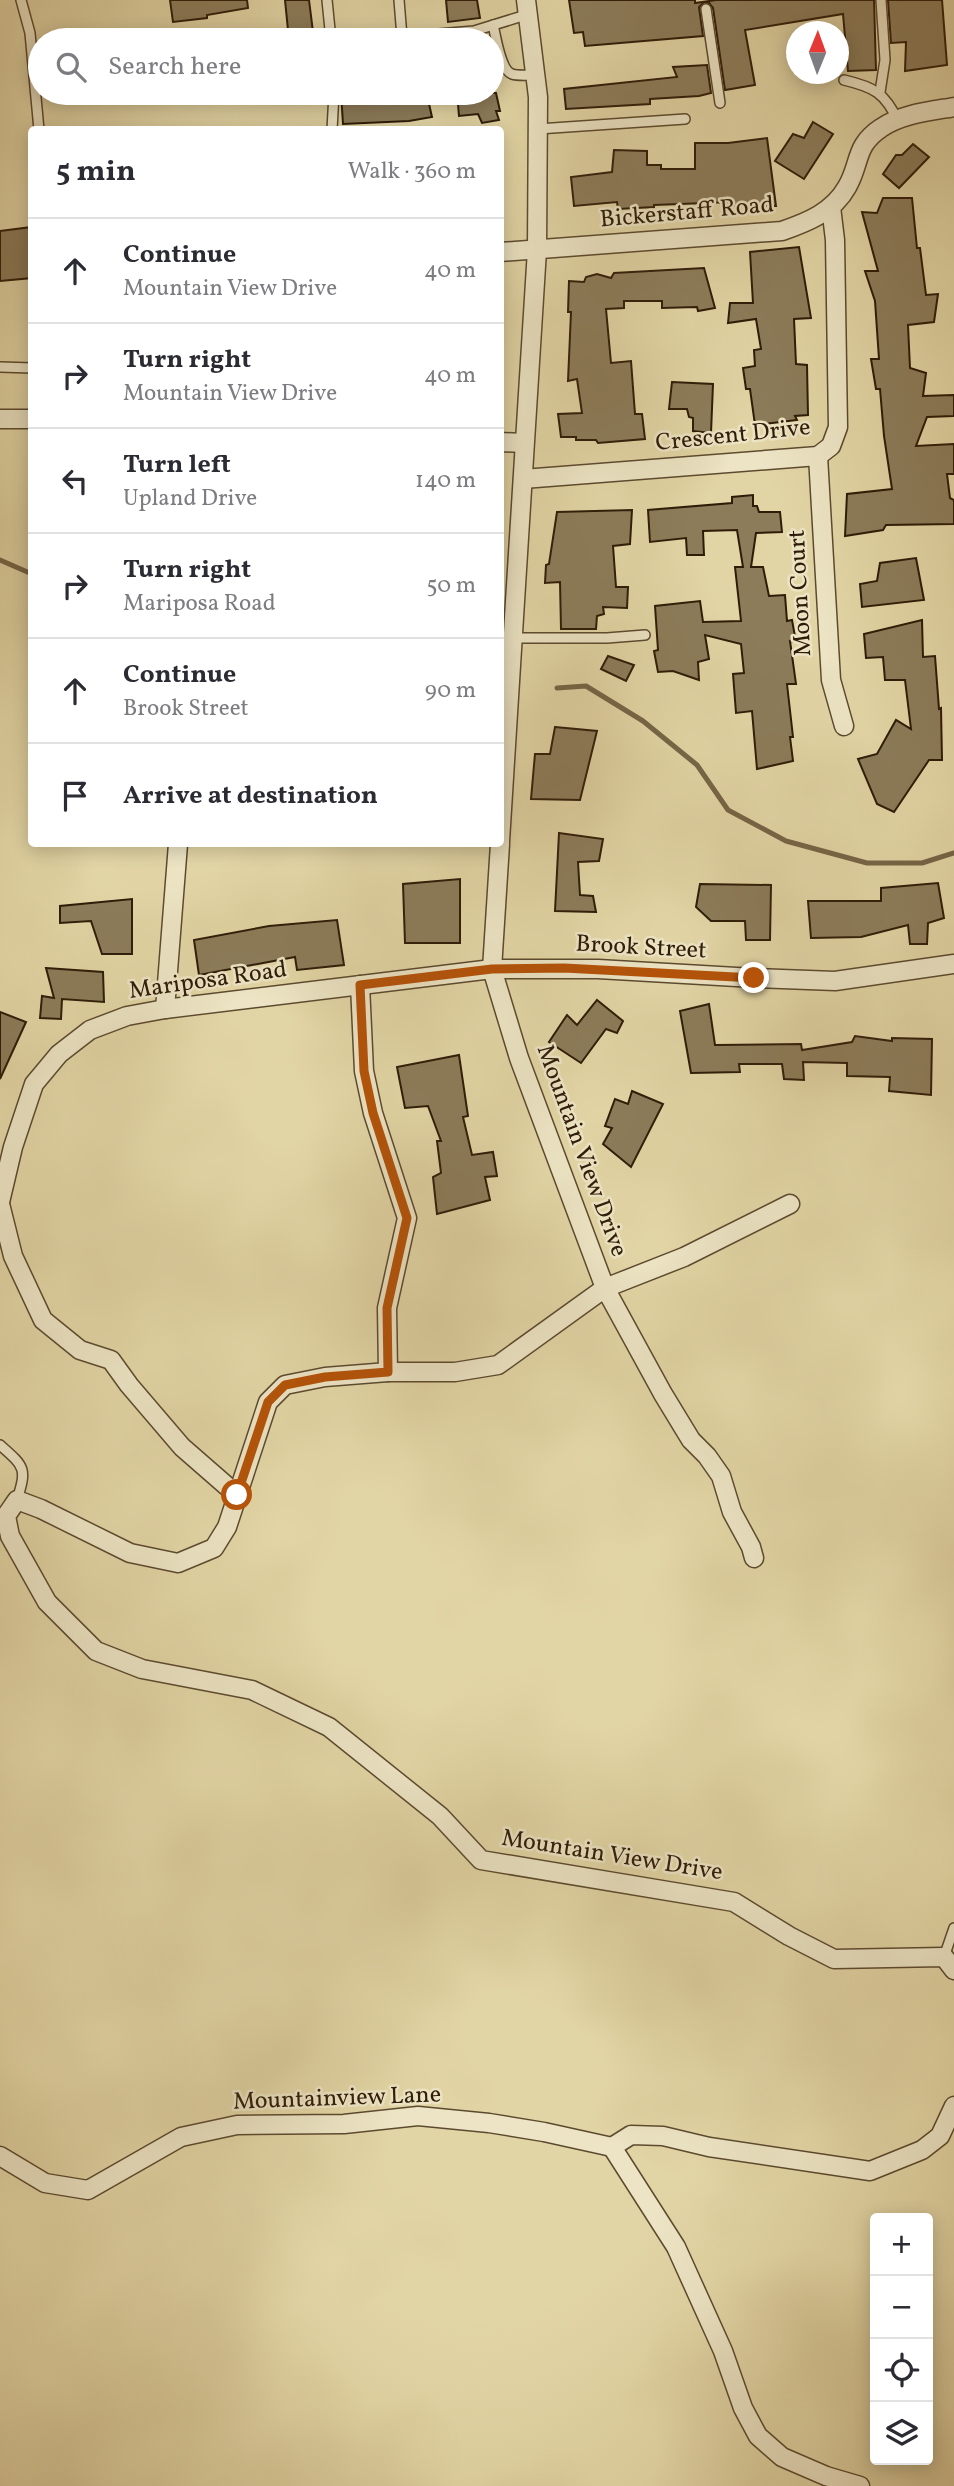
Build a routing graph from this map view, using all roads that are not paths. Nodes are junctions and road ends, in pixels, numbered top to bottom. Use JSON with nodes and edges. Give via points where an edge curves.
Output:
{"nodes":[{"id":1,"x":21,"y":0,"type":"edge"},
{"id":2,"x":327,"y":0,"type":"edge"},
{"id":3,"x":399,"y":0,"type":"edge"},
{"id":4,"x":881,"y":0,"type":"edge"},
{"id":5,"x":527,"y":7,"type":"edge"},
{"id":6,"x":706,"y":9,"type":"dead end"},
{"id":7,"x":494,"y":25,"type":"junction"},
{"id":8,"x":29,"y":28,"type":"edge"},
{"id":9,"x":330,"y":28,"type":"edge"},
{"id":10,"x":401,"y":28,"type":"edge"},
{"id":11,"x":484,"y":28,"type":"edge"},
{"id":12,"x":495,"y":28,"type":"edge"},
{"id":13,"x":504,"y":65,"type":"edge"},
{"id":14,"x":535,"y":75,"type":"junction"},
{"id":15,"x":849,"y":82,"type":"edge"},
{"id":16,"x":880,"y":92,"type":"junction"},
{"id":17,"x":720,"y":103,"type":"dead end"},
{"id":18,"x":37,"y":105,"type":"edge"},
{"id":19,"x":333,"y":105,"type":"edge"},
{"id":20,"x":954,"y":107,"type":"edge"},
{"id":21,"x":685,"y":119,"type":"dead end"},
{"id":22,"x":898,"y":121,"type":"junction"},
{"id":23,"x":39,"y":126,"type":"edge"},
{"id":24,"x":332,"y":126,"type":"edge"},
{"id":25,"x":538,"y":129,"type":"junction"},
{"id":26,"x":831,"y":207,"type":"junction"},
{"id":27,"x":537,"y":250,"type":"junction"},
{"id":28,"x":504,"y":252,"type":"edge"},
{"id":29,"x":0,"y":367,"type":"edge"},
{"id":30,"x":28,"y":368,"type":"edge"},
{"id":31,"x":0,"y":419,"type":"edge"},
{"id":32,"x":28,"y":419,"type":"edge"},
{"id":33,"x":504,"y":442,"type":"edge"},
{"id":34,"x":523,"y":443,"type":"junction"},
{"id":35,"x":818,"y":456,"type":"junction"},
{"id":36,"x":523,"y":480,"type":"junction"},
{"id":37,"x":645,"y":635,"type":"dead end"},
{"id":38,"x":513,"y":638,"type":"junction"},
{"id":39,"x":844,"y":726,"type":"dead end"},
{"id":40,"x":504,"y":779,"type":"edge"},
{"id":41,"x":178,"y":847,"type":"edge"},
{"id":42,"x":500,"y":847,"type":"edge"},
{"id":43,"x":954,"y":964,"type":"edge"},
{"id":44,"x":492,"y":969,"type":"junction"},
{"id":45,"x":360,"y":985,"type":"junction"},
{"id":46,"x":165,"y":1009,"type":"junction"},
{"id":47,"x":0,"y":1203,"type":"edge"},
{"id":48,"x":790,"y":1203,"type":"dead end"},
{"id":49,"x":605,"y":1288,"type":"junction"},
{"id":50,"x":388,"y":1372,"type":"junction"},
{"id":51,"x":0,"y":1445,"type":"edge"},
{"id":52,"x":237,"y":1495,"type":"junction"},
{"id":53,"x":17,"y":1500,"type":"junction"},
{"id":54,"x":754,"y":1558,"type":"dead end"},
{"id":55,"x":954,"y":1928,"type":"edge"},
{"id":56,"x":949,"y":1963,"type":"edge"},
{"id":57,"x":954,"y":2106,"type":"edge"},
{"id":58,"x":612,"y":2147,"type":"junction"},
{"id":59,"x":0,"y":2157,"type":"edge"},
{"id":60,"x":860,"y":2486,"type":"edge"}],
"edges":[{"from":1,"to":8,"type":"lane"},
{"from":2,"to":9,"type":"lane"},
{"from":3,"to":10,"type":"lane"},
{"from":4,"to":16,"type":"lane","via":[[885,60]]},
{"from":5,"to":7,"type":"lane"},
{"from":5,"to":14,"type":"street","name":"Mountain View Drive"},
{"from":6,"to":17,"type":"lane"},
{"from":7,"to":11,"type":"lane"},
{"from":7,"to":12,"type":"lane"},
{"from":13,"to":14,"type":"lane","via":[[513,75]]},
{"from":14,"to":25,"type":"street","name":"Mountain View Drive"},
{"from":15,"to":16,"type":"lane"},
{"from":16,"to":22,"type":"lane"},
{"from":18,"to":23,"type":"lane"},
{"from":19,"to":24,"type":"lane"},
{"from":20,"to":22,"type":"street","name":"Bickerstaff Road"},
{"from":21,"to":25,"type":"lane"},
{"from":22,"to":26,"type":"street","name":"Bickerstaff Road","via":[[882,127],[860,148],[848,186]]},
{"from":25,"to":27,"type":"street","name":"Mountain View Drive"},
{"from":26,"to":27,"type":"street","name":"Bickerstaff Road","via":[[811,221],[782,231]]},
{"from":26,"to":35,"type":"street","name":"Crescent Drive","via":[[838,427],[831,446]]},
{"from":27,"to":28,"type":"street","name":"Bickerstaff Road"},
{"from":27,"to":34,"type":"street","name":"Mountain View Drive"},
{"from":29,"to":30,"type":"lane"},
{"from":31,"to":32,"type":"street"},
{"from":33,"to":34,"type":"street"},
{"from":34,"to":36,"type":"street","name":"Mountain View Drive"},
{"from":35,"to":36,"type":"street","name":"Crescent Drive"},
{"from":35,"to":39,"type":"street","name":"Moon Court","via":[[831,680]]},
{"from":36,"to":38,"type":"street","name":"Mountain View Drive"},
{"from":37,"to":38,"type":"lane"},
{"from":38,"to":40,"type":"street","name":"Mountain View Drive"},
{"from":41,"to":46,"type":"street"},
{"from":42,"to":44,"type":"street","name":"Mountain View Drive"},
{"from":43,"to":44,"type":"street","name":"Brook Street","via":[[835,981],[598,969]]},
{"from":44,"to":45,"type":"street","name":"Mariposa Road"},
{"from":44,"to":49,"type":"street","name":"Mountain View Drive","via":[[519,1058]]},
{"from":45,"to":46,"type":"street","name":"Mariposa Road"},
{"from":45,"to":50,"type":"street","via":[[364,1071],[407,1218],[387,1308]]},
{"from":46,"to":47,"type":"street","name":"Mariposa Road","via":[[127,1016],[90,1031],[59,1054],[34,1084]]},
{"from":47,"to":52,"type":"street","name":"Mariposa Road","via":[[13,1256],[43,1320],[80,1350],[111,1360],[182,1447]]},
{"from":48,"to":49,"type":"street","via":[[684,1257]]},
{"from":49,"to":50,"type":"street","name":"Mountain View Drive","via":[[498,1365],[455,1372]]},
{"from":49,"to":54,"type":"street","via":[[691,1440],[721,1476]]},
{"from":50,"to":52,"type":"street","name":"Mountain View Drive","via":[[285,1385],[268,1402]]},
{"from":51,"to":53,"type":"lane","via":[[21,1464],[24,1475]]},
{"from":52,"to":53,"type":"street","name":"Mountain View Drive","via":[[227,1527],[214,1548],[178,1563],[130,1553]]},
{"from":53,"to":56,"type":"street","name":"Mountain View Drive","via":[[6,1516],[10,1536],[47,1602],[96,1651],[142,1669],[252,1690],[329,1727],[440,1816],[481,1860],[734,1902],[834,1958]]},
{"from":55,"to":56,"type":"lane"},
{"from":57,"to":58,"type":"street","via":[[940,2136],[922,2150],[870,2171],[663,2136],[631,2135]]},
{"from":58,"to":59,"type":"street","name":"Mountainview Lane","via":[[489,2123],[418,2116],[237,2125],[181,2137],[88,2190],[45,2183]]},
{"from":58,"to":60,"type":"street","via":[[676,2247],[758,2436],[782,2457]]}]}
